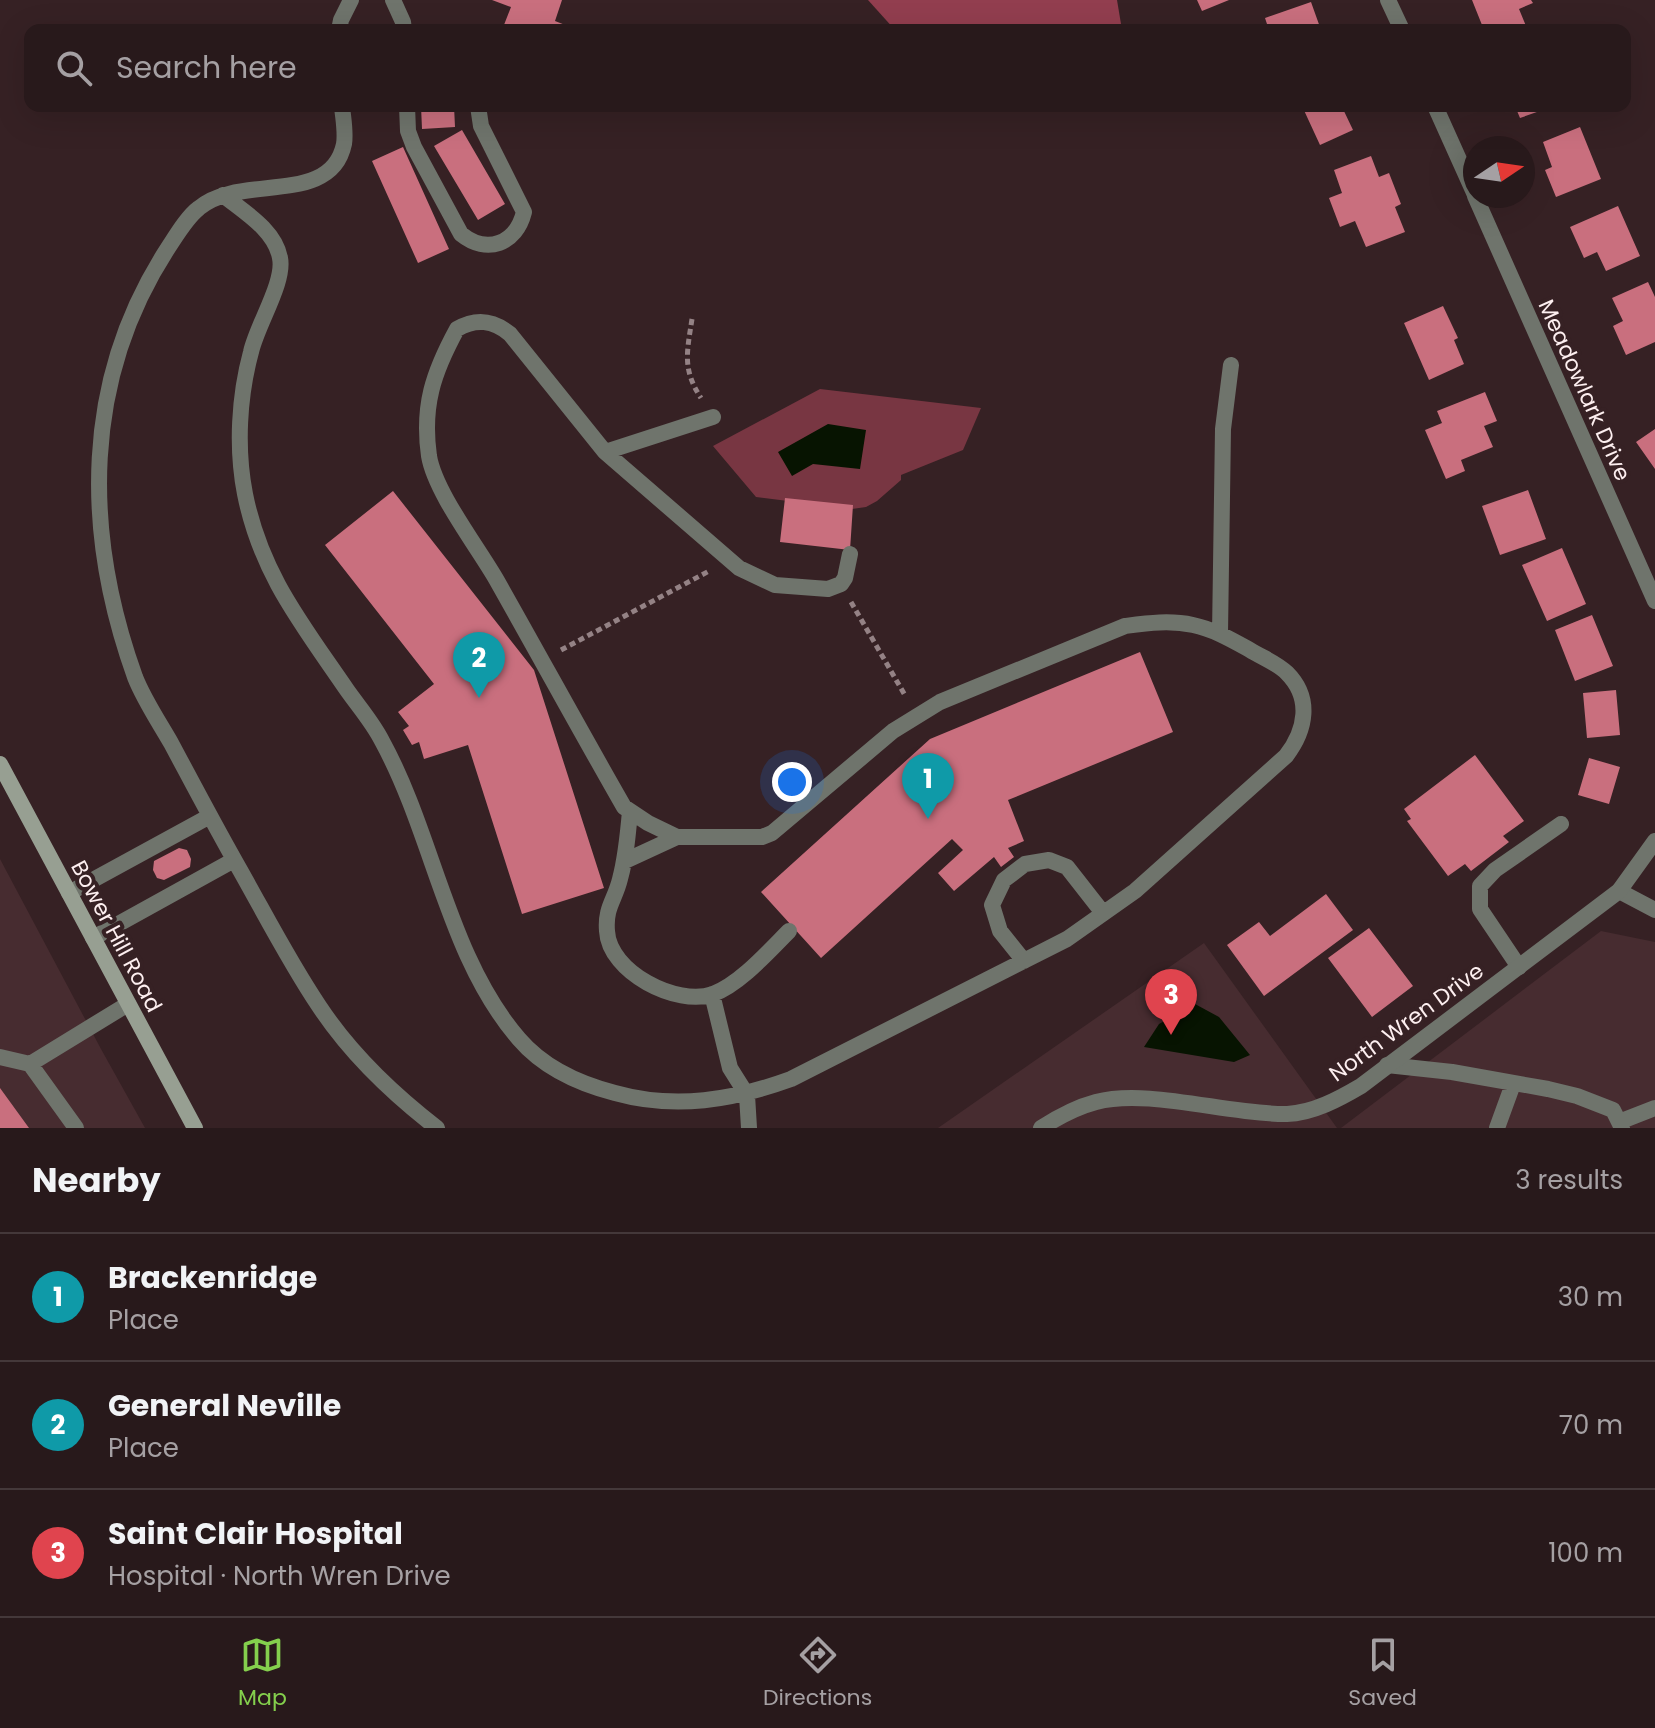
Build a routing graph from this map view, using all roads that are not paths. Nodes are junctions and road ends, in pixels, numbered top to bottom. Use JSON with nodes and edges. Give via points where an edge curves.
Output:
{"nodes":[{"id":1,"x":351,"y":0,"type":"edge"},
{"id":2,"x":393,"y":0,"type":"edge"},
{"id":3,"x":1388,"y":0,"type":"edge"},
{"id":4,"x":340,"y":24,"type":"edge"},
{"id":5,"x":403,"y":24,"type":"edge"},
{"id":6,"x":1399,"y":24,"type":"edge"},
{"id":7,"x":343,"y":112,"type":"edge"},
{"id":8,"x":407,"y":112,"type":"edge"},
{"id":9,"x":479,"y":112,"type":"edge"},
{"id":10,"x":1438,"y":112,"type":"edge"},
{"id":11,"x":1463,"y":169,"type":"edge"},
{"id":12,"x":223,"y":195,"type":"junction"},
{"id":13,"x":1480,"y":208,"type":"edge"},
{"id":14,"x":1231,"y":365,"type":"dead end"},
{"id":15,"x":713,"y":417,"type":"road end"},
{"id":16,"x":605,"y":452,"type":"junction"},
{"id":17,"x":850,"y":554,"type":"dead end"},
{"id":18,"x":1655,"y":601,"type":"edge"},
{"id":19,"x":1220,"y":634,"type":"junction"},
{"id":20,"x":0,"y":764,"type":"edge"},
{"id":21,"x":630,"y":811,"type":"junction"},
{"id":22,"x":210,"y":816,"type":"junction"},
{"id":23,"x":1561,"y":824,"type":"dead end"},
{"id":24,"x":677,"y":837,"type":"junction"},
{"id":25,"x":1655,"y":841,"type":"edge"},
{"id":26,"x":234,"y":860,"type":"junction"},
{"id":27,"x":625,"y":861,"type":"junction"},
{"id":28,"x":1619,"y":891,"type":"junction"},
{"id":29,"x":69,"y":893,"type":"junction"},
{"id":30,"x":1655,"y":910,"type":"edge"},
{"id":31,"x":1103,"y":913,"type":"junction"},
{"id":32,"x":789,"y":931,"type":"dead end"},
{"id":33,"x":93,"y":938,"type":"junction"},
{"id":34,"x":1024,"y":961,"type":"junction"},
{"id":35,"x":1519,"y":967,"type":"junction"},
{"id":36,"x":712,"y":994,"type":"junction"},
{"id":37,"x":128,"y":1004,"type":"junction"},
{"id":38,"x":0,"y":1057,"type":"edge"},
{"id":39,"x":30,"y":1064,"type":"junction"},
{"id":40,"x":1387,"y":1065,"type":"junction"},
{"id":41,"x":1513,"y":1084,"type":"junction"},
{"id":42,"x":747,"y":1095,"type":"junction"},
{"id":43,"x":1655,"y":1108,"type":"edge"},
{"id":44,"x":1621,"y":1125,"type":"edge"},
{"id":45,"x":76,"y":1128,"type":"edge"},
{"id":46,"x":195,"y":1128,"type":"edge"},
{"id":47,"x":437,"y":1128,"type":"edge"},
{"id":48,"x":749,"y":1128,"type":"edge"},
{"id":49,"x":1041,"y":1128,"type":"edge"},
{"id":50,"x":1497,"y":1128,"type":"edge"}],
"edges":[{"from":1,"to":4,"type":"street"},
{"from":2,"to":5,"type":"street"},
{"from":3,"to":6,"type":"street"},
{"from":7,"to":12,"type":"street","via":[[345,141],[331,170],[302,184]]},
{"from":8,"to":9,"type":"street","via":[[414,147],[461,234],[482,246],[494,246],[515,234],[524,212]]},
{"from":10,"to":11,"type":"street","name":"Meadowlark Drive"},
{"from":12,"to":22,"type":"street","via":[[199,208],[168,248],[126,325],[106,397],[98,475],[100,540],[136,680]]},
{"from":12,"to":42,"type":"street","via":[[267,232],[281,260],[281,275],[250,352],[242,395],[240,450],[256,537],[285,600],[380,737],[399,774],[462,943],[489,999],[520,1042],[586,1086],[683,1103]]},
{"from":13,"to":18,"type":"street","name":"Meadowlark Drive"},
{"from":14,"to":19,"type":"street","via":[[1223,429]]},
{"from":15,"to":16,"type":"street"},
{"from":16,"to":17,"type":"street","via":[[739,568],[775,585],[828,589],[841,584]]},
{"from":16,"to":21,"type":"street","via":[[501,326],[478,321],[457,329],[437,365],[426,412],[430,460],[449,504]]},
{"from":19,"to":24,"type":"street","via":[[1193,625],[1125,626],[940,702],[893,731],[772,833]]},
{"from":19,"to":31,"type":"street","via":[[1285,671],[1297,685],[1304,703],[1298,741],[1135,891]]},
{"from":20,"to":29,"type":"main road","name":"Bower Hill Road"},
{"from":21,"to":24,"type":"street"},
{"from":21,"to":27,"type":"street"},
{"from":22,"to":26,"type":"street"},
{"from":22,"to":29,"type":"street"},
{"from":23,"to":35,"type":"street","via":[[1480,886],[1480,909]]},
{"from":24,"to":27,"type":"street"},
{"from":25,"to":28,"type":"street","name":"North Wren Drive"},
{"from":26,"to":33,"type":"street"},
{"from":26,"to":47,"type":"street","via":[[319,1007],[348,1045]]},
{"from":27,"to":36,"type":"street","via":[[608,906],[606,935],[619,959],[661,990],[686,996]]},
{"from":28,"to":30,"type":"street"},
{"from":28,"to":35,"type":"street","name":"North Wren Drive"},
{"from":29,"to":33,"type":"main road","name":"Bower Hill Road"},
{"from":31,"to":34,"type":"street"},
{"from":31,"to":34,"type":"street","via":[[1067,867],[1049,860],[1025,864],[1004,880],[992,905],[1000,931]]},
{"from":32,"to":36,"type":"street","via":[[741,976]]},
{"from":33,"to":37,"type":"main road","name":"Bower Hill Road"},
{"from":34,"to":42,"type":"street","via":[[791,1079]]},
{"from":35,"to":40,"type":"street","name":"North Wren Drive"},
{"from":36,"to":42,"type":"street","via":[[730,1068]]},
{"from":37,"to":39,"type":"street"},
{"from":37,"to":46,"type":"main road","name":"Bower Hill Road"},
{"from":38,"to":39,"type":"street"},
{"from":39,"to":45,"type":"street"},
{"from":40,"to":41,"type":"street"},
{"from":40,"to":49,"type":"street","name":"North Wren Drive","via":[[1332,1103],[1289,1114],[1137,1098],[1098,1101]]},
{"from":41,"to":44,"type":"street","via":[[1587,1100],[1613,1110]]},
{"from":41,"to":50,"type":"street"},
{"from":42,"to":48,"type":"street"},
{"from":43,"to":44,"type":"street"}]}
